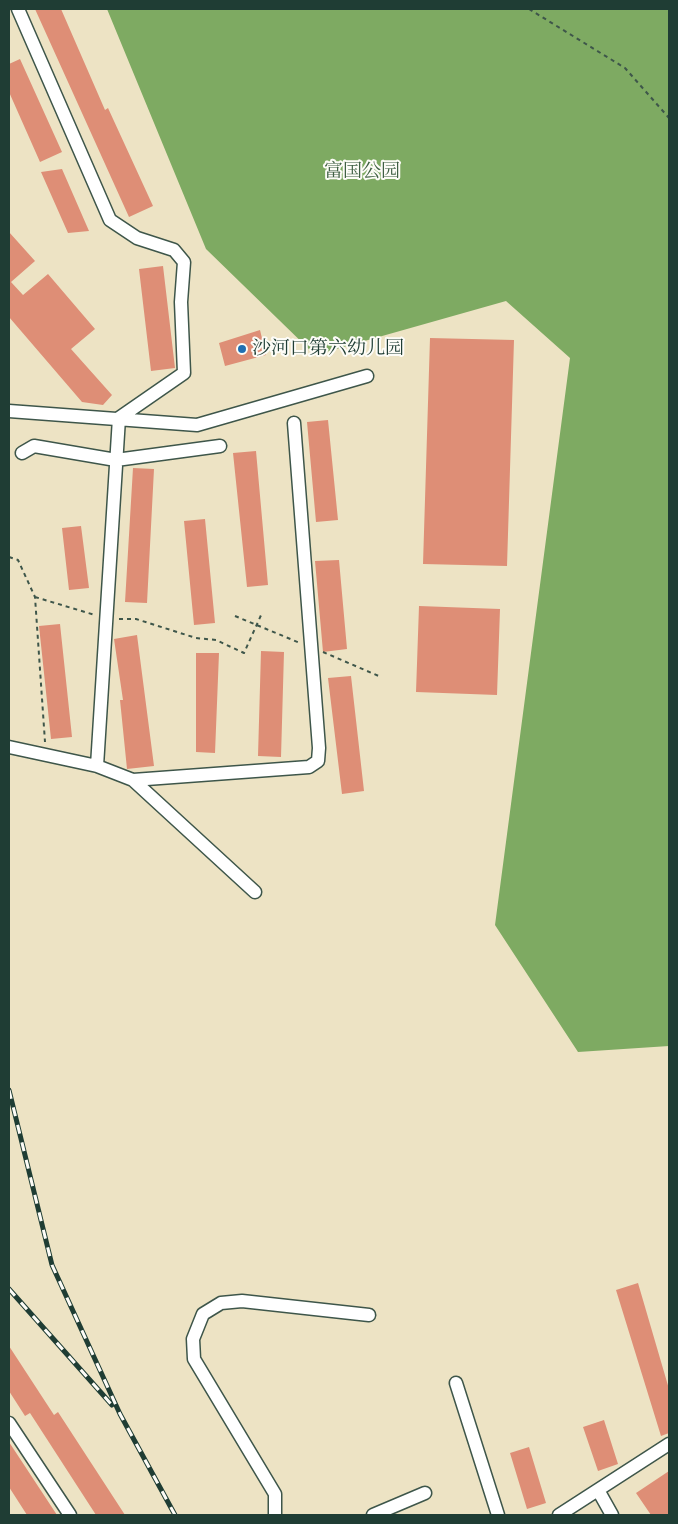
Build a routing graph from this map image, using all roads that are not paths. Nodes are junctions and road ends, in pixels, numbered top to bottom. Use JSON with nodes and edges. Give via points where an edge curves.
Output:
{"nodes":[{"id":1,"x":18,"y":9,"type":"edge"},
{"id":2,"x":367,"y":376,"type":"dead end"},
{"id":3,"x":9,"y":411,"type":"edge"},
{"id":4,"x":119,"y":418,"type":"junction"},
{"id":5,"x":294,"y":423,"type":"dead end"},
{"id":6,"x":220,"y":446,"type":"dead end"},
{"id":7,"x":22,"y":453,"type":"dead end"},
{"id":8,"x":116,"y":460,"type":"junction"},
{"id":9,"x":9,"y":747,"type":"edge"},
{"id":10,"x":97,"y":766,"type":"junction"},
{"id":11,"x":133,"y":780,"type":"junction"},
{"id":12,"x":255,"y":892,"type":"dead end"},
{"id":13,"x":369,"y":1315,"type":"dead end"},
{"id":14,"x":456,"y":1383,"type":"dead end"},
{"id":15,"x":9,"y":1423,"type":"edge"},
{"id":16,"x":13,"y":1439,"type":"edge"},
{"id":17,"x":669,"y":1444,"type":"edge"},
{"id":18,"x":598,"y":1490,"type":"junction"},
{"id":19,"x":425,"y":1494,"type":"dead end"},
{"id":20,"x":562,"y":1514,"type":"edge"},
{"id":21,"x":70,"y":1515,"type":"edge"},
{"id":22,"x":275,"y":1515,"type":"edge"},
{"id":23,"x":373,"y":1515,"type":"edge"},
{"id":24,"x":498,"y":1515,"type":"edge"},
{"id":25,"x":612,"y":1515,"type":"edge"}],
"edges":[{"from":1,"to":4,"type":"street","via":[[110,220],[136,238],[174,250],[184,262],[181,302],[184,373]]},
{"from":2,"to":4,"type":"street","via":[[197,426]]},
{"from":3,"to":4,"type":"street"},
{"from":4,"to":8,"type":"street"},
{"from":5,"to":11,"type":"street","via":[[318,761],[309,767]]},
{"from":6,"to":8,"type":"street"},
{"from":7,"to":8,"type":"street","via":[[34,446]]},
{"from":8,"to":10,"type":"street"},
{"from":9,"to":10,"type":"street"},
{"from":10,"to":11,"type":"street"},
{"from":11,"to":12,"type":"street"},
{"from":13,"to":22,"type":"street","via":[[242,1301],[221,1303],[203,1314],[193,1339],[194,1359],[274,1494]]},
{"from":14,"to":24,"type":"street"},
{"from":15,"to":16,"type":"street"},
{"from":16,"to":21,"type":"street"},
{"from":17,"to":18,"type":"street"},
{"from":18,"to":20,"type":"street"},
{"from":18,"to":25,"type":"street"},
{"from":19,"to":23,"type":"street"}]}
